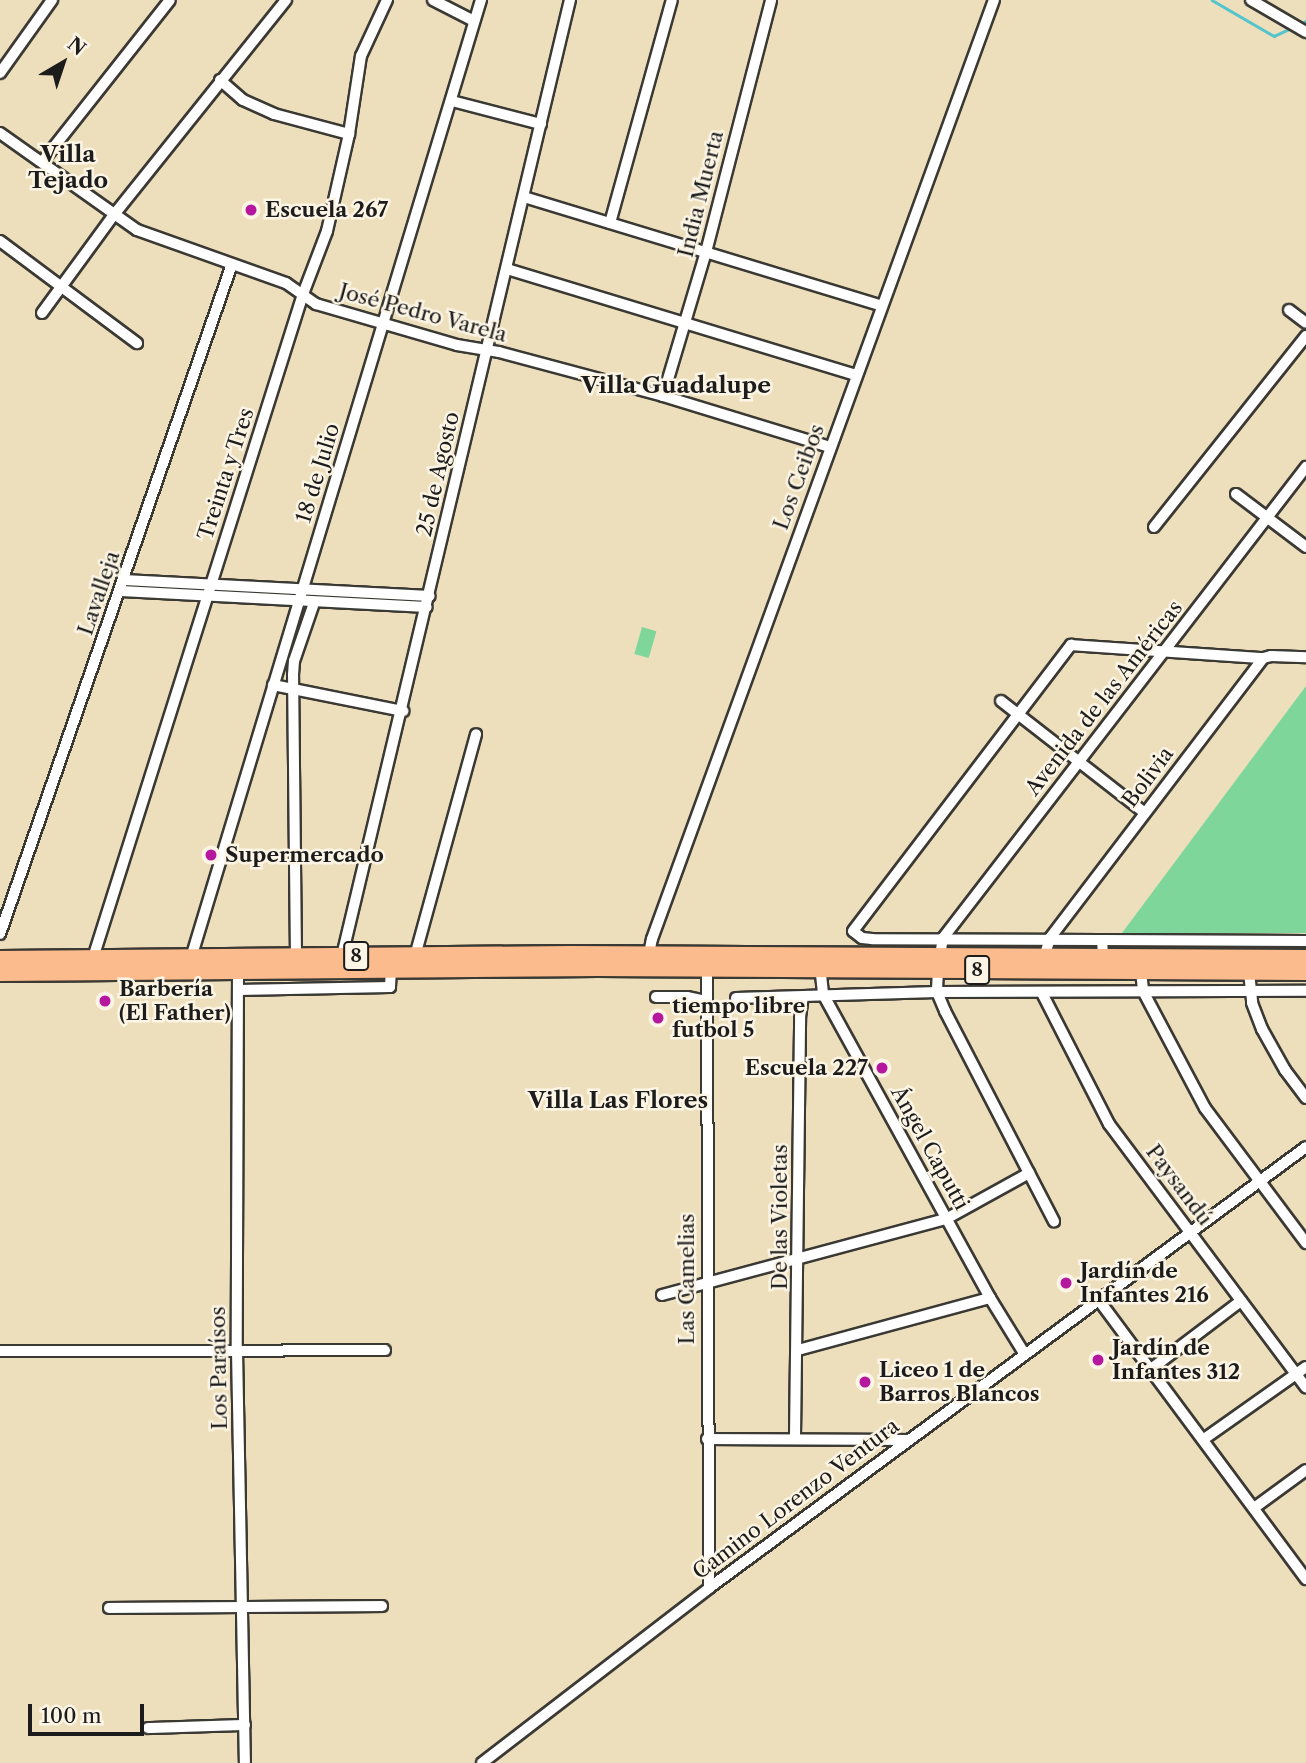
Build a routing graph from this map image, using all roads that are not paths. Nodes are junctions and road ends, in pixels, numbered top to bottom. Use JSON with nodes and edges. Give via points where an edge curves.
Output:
{"nodes":[{"id":1,"x":52,"y":0,"type":"edge"},
{"id":2,"x":170,"y":0,"type":"edge"},
{"id":3,"x":286,"y":0,"type":"edge"},
{"id":4,"x":387,"y":0,"type":"edge"},
{"id":5,"x":433,"y":0,"type":"edge"},
{"id":6,"x":481,"y":0,"type":"edge"},
{"id":7,"x":570,"y":0,"type":"edge"},
{"id":8,"x":672,"y":0,"type":"edge"},
{"id":9,"x":771,"y":0,"type":"edge"},
{"id":10,"x":994,"y":0,"type":"edge"},
{"id":11,"x":1251,"y":0,"type":"edge"},
{"id":12,"x":474,"y":21,"type":"junction"},
{"id":13,"x":1306,"y":32,"type":"edge"},
{"id":14,"x":0,"y":74,"type":"edge"},
{"id":15,"x":220,"y":79,"type":"junction"},
{"id":16,"x":452,"y":101,"type":"junction"},
{"id":17,"x":541,"y":124,"type":"junction"},
{"id":18,"x":0,"y":133,"type":"edge"},
{"id":19,"x":349,"y":134,"type":"junction"},
{"id":20,"x":42,"y":162,"type":"junction"},
{"id":21,"x":524,"y":197,"type":"junction"},
{"id":22,"x":113,"y":216,"type":"junction"},
{"id":23,"x":610,"y":223,"type":"junction"},
{"id":24,"x":0,"y":241,"type":"edge"},
{"id":25,"x":706,"y":251,"type":"junction"},
{"id":26,"x":232,"y":264,"type":"junction"},
{"id":27,"x":507,"y":269,"type":"junction"},
{"id":28,"x":61,"y":286,"type":"junction"},
{"id":29,"x":303,"y":294,"type":"junction"},
{"id":30,"x":882,"y":306,"type":"junction"},
{"id":31,"x":1289,"y":310,"type":"dead end"},
{"id":32,"x":42,"y":313,"type":"dead end"},
{"id":33,"x":687,"y":323,"type":"junction"},
{"id":34,"x":1306,"y":323,"type":"edge"},
{"id":35,"x":382,"y":324,"type":"junction"},
{"id":36,"x":1306,"y":337,"type":"edge"},
{"id":37,"x":137,"y":343,"type":"dead end"},
{"id":38,"x":486,"y":350,"type":"junction"},
{"id":39,"x":856,"y":375,"type":"junction"},
{"id":40,"x":663,"y":396,"type":"junction"},
{"id":41,"x":830,"y":447,"type":"junction"},
{"id":42,"x":1306,"y":467,"type":"edge"},
{"id":43,"x":1236,"y":494,"type":"dead end"},
{"id":44,"x":1266,"y":518,"type":"junction"},
{"id":45,"x":1154,"y":527,"type":"dead end"},
{"id":46,"x":1306,"y":547,"type":"edge"},
{"id":47,"x":124,"y":580,"type":"junction"},
{"id":48,"x":211,"y":586,"type":"junction"},
{"id":49,"x":303,"y":590,"type":"junction"},
{"id":50,"x":121,"y":592,"type":"junction"},
{"id":51,"x":207,"y":597,"type":"junction"},
{"id":52,"x":299,"y":602,"type":"junction"},
{"id":53,"x":429,"y":602,"type":"junction"},
{"id":54,"x":314,"y":603,"type":"junction"},
{"id":55,"x":1166,"y":651,"type":"junction"},
{"id":56,"x":1306,"y":657,"type":"edge"},
{"id":57,"x":1263,"y":659,"type":"junction"},
{"id":58,"x":273,"y":685,"type":"junction"},
{"id":59,"x":294,"y":689,"type":"junction"},
{"id":60,"x":1001,"y":701,"type":"dead end"},
{"id":61,"x":403,"y":711,"type":"junction"},
{"id":62,"x":1019,"y":714,"type":"junction"},
{"id":63,"x":476,"y":734,"type":"dead end"},
{"id":64,"x":1079,"y":762,"type":"junction"},
{"id":65,"x":1145,"y":813,"type":"junction"},
{"id":66,"x":0,"y":934,"type":"edge"},
{"id":67,"x":943,"y":938,"type":"junction"},
{"id":68,"x":1050,"y":938,"type":"junction"},
{"id":69,"x":1102,"y":940,"type":"junction"},
{"id":70,"x":1306,"y":941,"type":"edge"},
{"id":71,"x":415,"y":956,"type":"junction"},
{"id":72,"x":296,"y":957,"type":"junction"},
{"id":73,"x":342,"y":957,"type":"junction"},
{"id":74,"x":1044,"y":957,"type":"junction"},
{"id":75,"x":1104,"y":957,"type":"junction"},
{"id":76,"x":93,"y":958,"type":"junction"},
{"id":77,"x":191,"y":958,"type":"junction"},
{"id":78,"x":1306,"y":958,"type":"edge"},
{"id":79,"x":0,"y":959,"type":"edge"},
{"id":80,"x":648,"y":962,"type":"junction"},
{"id":81,"x":820,"y":963,"type":"junction"},
{"id":82,"x":939,"y":963,"type":"junction"},
{"id":83,"x":707,"y":969,"type":"junction"},
{"id":84,"x":391,"y":970,"type":"junction"},
{"id":85,"x":1140,"y":971,"type":"junction"},
{"id":86,"x":238,"y":972,"type":"junction"},
{"id":87,"x":1249,"y":972,"type":"junction"},
{"id":88,"x":1306,"y":972,"type":"edge"},
{"id":89,"x":0,"y":973,"type":"edge"},
{"id":90,"x":238,"y":990,"type":"junction"},
{"id":91,"x":1143,"y":991,"type":"junction"},
{"id":92,"x":1306,"y":991,"type":"edge"},
{"id":93,"x":937,"y":992,"type":"junction"},
{"id":94,"x":1250,"y":992,"type":"junction"},
{"id":95,"x":1042,"y":993,"type":"junction"},
{"id":96,"x":822,"y":994,"type":"junction"},
{"id":97,"x":803,"y":996,"type":"junction"},
{"id":98,"x":656,"y":997,"type":"dead end"},
{"id":99,"x":736,"y":998,"type":"dead end"},
{"id":100,"x":706,"y":1001,"type":"junction"},
{"id":101,"x":1306,"y":1098,"type":"edge"},
{"id":102,"x":1306,"y":1147,"type":"edge"},
{"id":103,"x":1029,"y":1173,"type":"junction"},
{"id":104,"x":1260,"y":1180,"type":"junction"},
{"id":105,"x":946,"y":1219,"type":"junction"},
{"id":106,"x":1054,"y":1221,"type":"dead end"},
{"id":107,"x":1190,"y":1231,"type":"junction"},
{"id":108,"x":1306,"y":1243,"type":"edge"},
{"id":109,"x":799,"y":1257,"type":"junction"},
{"id":110,"x":707,"y":1282,"type":"junction"},
{"id":111,"x":662,"y":1295,"type":"dead end"},
{"id":112,"x":990,"y":1298,"type":"junction"},
{"id":113,"x":1098,"y":1299,"type":"junction"},
{"id":114,"x":1241,"y":1301,"type":"junction"},
{"id":115,"x":0,"y":1350,"type":"edge"},
{"id":116,"x":237,"y":1350,"type":"junction"},
{"id":117,"x":385,"y":1350,"type":"dead end"},
{"id":118,"x":798,"y":1350,"type":"junction"},
{"id":119,"x":1024,"y":1353,"type":"junction"},
{"id":120,"x":1306,"y":1367,"type":"edge"},
{"id":121,"x":1151,"y":1369,"type":"junction"},
{"id":122,"x":1295,"y":1374,"type":"junction"},
{"id":123,"x":1306,"y":1387,"type":"edge"},
{"id":124,"x":795,"y":1437,"type":"junction"},
{"id":125,"x":707,"y":1439,"type":"junction"},
{"id":126,"x":908,"y":1440,"type":"junction"},
{"id":127,"x":1203,"y":1440,"type":"junction"},
{"id":128,"x":1306,"y":1470,"type":"edge"},
{"id":129,"x":1254,"y":1508,"type":"junction"},
{"id":130,"x":1306,"y":1579,"type":"edge"},
{"id":131,"x":709,"y":1588,"type":"junction"},
{"id":132,"x":244,"y":1606,"type":"junction"},
{"id":133,"x":382,"y":1606,"type":"dead end"},
{"id":134,"x":109,"y":1608,"type":"dead end"},
{"id":135,"x":245,"y":1725,"type":"junction"},
{"id":136,"x":148,"y":1728,"type":"dead end"},
{"id":137,"x":245,"y":1763,"type":"edge"},
{"id":138,"x":482,"y":1763,"type":"edge"}],
"edges":[{"from":1,"to":14,"type":"street"},
{"from":2,"to":20,"type":"street"},
{"from":3,"to":15,"type":"street"},
{"from":4,"to":19,"type":"street","name":"Treinta y Tres","via":[[361,56]]},
{"from":5,"to":12,"type":"street"},
{"from":6,"to":12,"type":"street","name":"18 de Julio"},
{"from":7,"to":17,"type":"street","name":"25 de Agosto"},
{"from":8,"to":23,"type":"street"},
{"from":9,"to":25,"type":"street","name":"India Muerta"},
{"from":10,"to":30,"type":"street","name":"Los Ceibos"},
{"from":11,"to":13,"type":"street"},
{"from":12,"to":16,"type":"street","name":"18 de Julio"},
{"from":15,"to":19,"type":"street","via":[[243,100],[265,110]]},
{"from":15,"to":22,"type":"street"},
{"from":16,"to":17,"type":"street"},
{"from":16,"to":35,"type":"street","name":"18 de Julio"},
{"from":17,"to":21,"type":"street","name":"25 de Agosto"},
{"from":18,"to":20,"type":"street","name":"José Pedro Varela"},
{"from":19,"to":29,"type":"street","name":"Treinta y Tres","via":[[327,231]]},
{"from":20,"to":22,"type":"street","name":"José Pedro Varela"},
{"from":21,"to":23,"type":"street"},
{"from":21,"to":27,"type":"street","name":"25 de Agosto"},
{"from":22,"to":26,"type":"street","name":"José Pedro Varela","via":[[149,236]]},
{"from":22,"to":28,"type":"street"},
{"from":23,"to":25,"type":"street"},
{"from":24,"to":28,"type":"street"},
{"from":25,"to":30,"type":"street"},
{"from":25,"to":33,"type":"street","name":"India Muerta"},
{"from":26,"to":29,"type":"street","name":"José Pedro Varela","via":[[286,283]]},
{"from":26,"to":47,"type":"street","name":"Lavalleja"},
{"from":27,"to":33,"type":"street"},
{"from":27,"to":38,"type":"street","name":"25 de Agosto"},
{"from":28,"to":32,"type":"street"},
{"from":28,"to":37,"type":"street"},
{"from":29,"to":35,"type":"street","name":"José Pedro Varela","via":[[316,304]]},
{"from":29,"to":48,"type":"street","name":"Treinta y Tres"},
{"from":30,"to":39,"type":"street","name":"Los Ceibos"},
{"from":31,"to":34,"type":"street"},
{"from":33,"to":39,"type":"street"},
{"from":33,"to":40,"type":"street","name":"India Muerta"},
{"from":35,"to":38,"type":"street","name":"José Pedro Varela"},
{"from":35,"to":49,"type":"street","name":"18 de Julio"},
{"from":36,"to":45,"type":"street"},
{"from":38,"to":40,"type":"street","name":"José Pedro Varela"},
{"from":38,"to":53,"type":"street","name":"25 de Agosto"},
{"from":39,"to":41,"type":"street","name":"Los Ceibos"},
{"from":40,"to":41,"type":"street","name":"José Pedro Varela"},
{"from":41,"to":80,"type":"street","name":"Los Ceibos"},
{"from":42,"to":44,"type":"street","name":"Avenida de las Américas"},
{"from":43,"to":44,"type":"street"},
{"from":44,"to":46,"type":"street"},
{"from":44,"to":55,"type":"street","name":"Avenida de las Américas"},
{"from":47,"to":48,"type":"street"},
{"from":47,"to":50,"type":"street","name":"Lavalleja"},
{"from":48,"to":49,"type":"street"},
{"from":48,"to":51,"type":"street","name":"Treinta y Tres"},
{"from":49,"to":52,"type":"street","name":"18 de Julio"},
{"from":49,"to":53,"type":"street"},
{"from":50,"to":51,"type":"street"},
{"from":50,"to":66,"type":"street","name":"Lavalleja"},
{"from":51,"to":52,"type":"street"},
{"from":51,"to":76,"type":"street","name":"Treinta y Tres"},
{"from":52,"to":54,"type":"street"},
{"from":52,"to":58,"type":"street","name":"18 de Julio"},
{"from":53,"to":54,"type":"street"},
{"from":53,"to":61,"type":"street","name":"25 de Agosto"},
{"from":54,"to":59,"type":"street","via":[[294,661]]},
{"from":55,"to":57,"type":"street"},
{"from":55,"to":62,"type":"street","via":[[1071,645]]},
{"from":55,"to":64,"type":"street","name":"Avenida de las Américas"},
{"from":56,"to":57,"type":"street"},
{"from":57,"to":65,"type":"street","name":"Bolivia"},
{"from":58,"to":59,"type":"street"},
{"from":58,"to":77,"type":"street","name":"18 de Julio"},
{"from":59,"to":61,"type":"street"},
{"from":59,"to":72,"type":"street"},
{"from":60,"to":62,"type":"street"},
{"from":61,"to":73,"type":"street","name":"25 de Agosto"},
{"from":62,"to":64,"type":"street"},
{"from":62,"to":67,"type":"street","via":[[853,932],[872,939]]},
{"from":63,"to":71,"type":"street"},
{"from":64,"to":65,"type":"street"},
{"from":64,"to":67,"type":"street","name":"Avenida de las Américas"},
{"from":65,"to":68,"type":"street","name":"Bolivia"},
{"from":67,"to":68,"type":"street"},
{"from":67,"to":82,"type":"street","name":"Avenida de las Américas"},
{"from":68,"to":69,"type":"street"},
{"from":68,"to":74,"type":"street","name":"Bolivia"},
{"from":69,"to":70,"type":"street"},
{"from":69,"to":75,"type":"street"},
{"from":71,"to":73,"type":"highway","number":"8"},
{"from":71,"to":80,"type":"highway","number":"8"},
{"from":72,"to":73,"type":"highway","number":"8"},
{"from":72,"to":77,"type":"highway","number":"8"},
{"from":74,"to":75,"type":"highway","number":"8"},
{"from":74,"to":82,"type":"highway","number":"8"},
{"from":75,"to":78,"type":"highway","number":"8"},
{"from":76,"to":77,"type":"highway","number":"8"},
{"from":76,"to":79,"type":"highway","number":"8"},
{"from":80,"to":81,"type":"highway","number":"8"},
{"from":80,"to":83,"type":"highway","number":"8"},
{"from":80,"to":84,"type":"highway","number":"8"},
{"from":81,"to":82,"type":"highway","number":"8"},
{"from":81,"to":83,"type":"highway","number":"8"},
{"from":81,"to":96,"type":"street","name":"Ángel Caputti"},
{"from":82,"to":85,"type":"highway","number":"8"},
{"from":82,"to":93,"type":"street","name":"Avenida de las Américas"},
{"from":83,"to":100,"type":"street","name":"Las Camelias"},
{"from":84,"to":86,"type":"highway","number":"8"},
{"from":84,"to":90,"type":"street","via":[[390,987]]},
{"from":85,"to":87,"type":"highway","number":"8"},
{"from":85,"to":91,"type":"street"},
{"from":86,"to":89,"type":"highway","number":"8"},
{"from":86,"to":90,"type":"street","name":"Los Paraísos"},
{"from":87,"to":88,"type":"highway","number":"8"},
{"from":87,"to":94,"type":"street"},
{"from":90,"to":116,"type":"street","name":"Los Paraísos"},
{"from":91,"to":94,"type":"street"},
{"from":91,"to":95,"type":"street"},
{"from":91,"to":104,"type":"street","via":[[1205,1108]]},
{"from":92,"to":94,"type":"street"},
{"from":93,"to":95,"type":"street"},
{"from":93,"to":96,"type":"street"},
{"from":93,"to":103,"type":"street"},
{"from":94,"to":101,"type":"street","via":[[1272,1047]]},
{"from":95,"to":107,"type":"street","name":"Paysandú","via":[[1109,1124]]},
{"from":96,"to":97,"type":"street"},
{"from":96,"to":105,"type":"street","name":"Ángel Caputti"},
{"from":97,"to":99,"type":"street"},
{"from":97,"to":109,"type":"street","name":"De las Violetas"},
{"from":98,"to":100,"type":"street"},
{"from":100,"to":110,"type":"street","name":"Las Camelias"},
{"from":102,"to":104,"type":"street","name":"Camino Lorenzo Ventura"},
{"from":103,"to":105,"type":"street"},
{"from":103,"to":106,"type":"street"},
{"from":104,"to":107,"type":"street","name":"Camino Lorenzo Ventura"},
{"from":104,"to":108,"type":"street"},
{"from":105,"to":109,"type":"street"},
{"from":105,"to":112,"type":"street","name":"Ángel Caputti"},
{"from":107,"to":113,"type":"street","name":"Camino Lorenzo Ventura"},
{"from":107,"to":114,"type":"street","name":"Paysandú"},
{"from":109,"to":110,"type":"street"},
{"from":109,"to":118,"type":"street","name":"De las Violetas"},
{"from":110,"to":111,"type":"street"},
{"from":110,"to":125,"type":"street","name":"Las Camelias"},
{"from":112,"to":118,"type":"street"},
{"from":112,"to":119,"type":"street","name":"Ángel Caputti"},
{"from":113,"to":119,"type":"street","name":"Camino Lorenzo Ventura"},
{"from":113,"to":121,"type":"street"},
{"from":114,"to":121,"type":"street"},
{"from":114,"to":122,"type":"street","name":"Paysandú"},
{"from":115,"to":116,"type":"street"},
{"from":116,"to":117,"type":"street"},
{"from":116,"to":132,"type":"street","name":"Los Paraísos"},
{"from":118,"to":124,"type":"street","name":"De las Violetas"},
{"from":119,"to":126,"type":"street","name":"Camino Lorenzo Ventura"},
{"from":120,"to":122,"type":"street"},
{"from":121,"to":127,"type":"street"},
{"from":122,"to":123,"type":"street","name":"Paysandú"},
{"from":122,"to":127,"type":"street"},
{"from":124,"to":125,"type":"street"},
{"from":124,"to":126,"type":"street"},
{"from":125,"to":131,"type":"street","name":"Las Camelias"},
{"from":126,"to":131,"type":"street","name":"Camino Lorenzo Ventura"},
{"from":127,"to":129,"type":"street"},
{"from":128,"to":129,"type":"street"},
{"from":129,"to":130,"type":"street"},
{"from":131,"to":138,"type":"street","name":"Camino Lorenzo Ventura"},
{"from":132,"to":133,"type":"street"},
{"from":132,"to":134,"type":"street"},
{"from":132,"to":135,"type":"street","name":"Los Paraísos"},
{"from":135,"to":136,"type":"street"},
{"from":135,"to":137,"type":"street","name":"Los Paraísos"}]}
